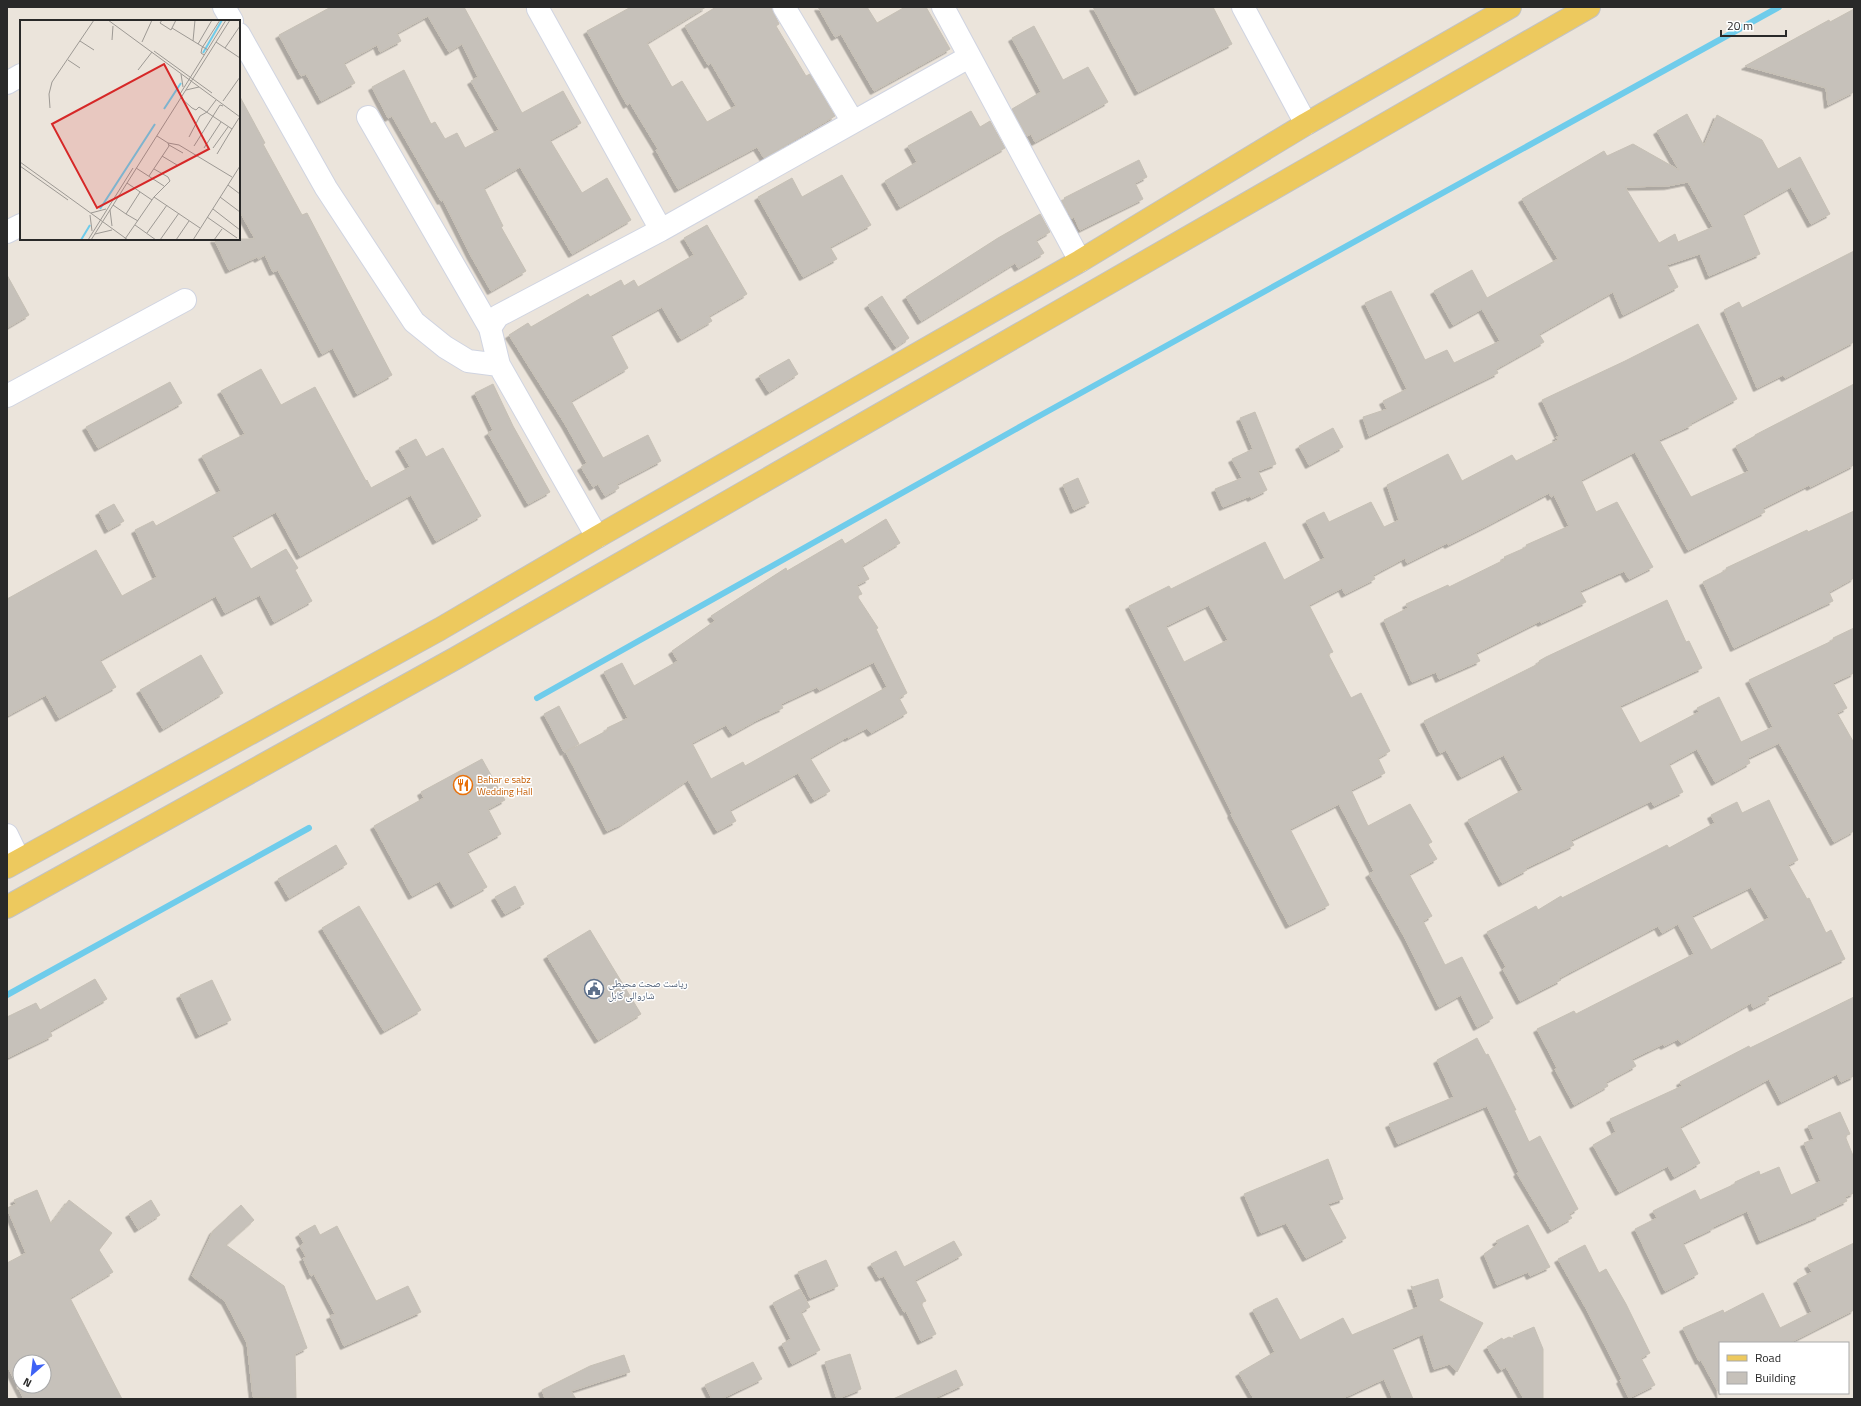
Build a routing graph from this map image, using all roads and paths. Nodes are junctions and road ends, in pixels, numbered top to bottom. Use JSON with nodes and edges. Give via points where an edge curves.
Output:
{"nodes":[{"id":1,"x":224,"y":7,"type":"edge"},
{"id":2,"x":784,"y":7,"type":"edge"},
{"id":3,"x":942,"y":7,"type":"edge"},
{"id":4,"x":1243,"y":7,"type":"edge"},
{"id":5,"x":1510,"y":7,"type":"edge"},
{"id":6,"x":1589,"y":7,"type":"edge"},
{"id":7,"x":538,"y":10,"type":"dead end"},
{"id":8,"x":231,"y":20,"type":"edge"},
{"id":9,"x":240,"y":36,"type":"edge"},
{"id":10,"x":969,"y":57,"type":"junction"},
{"id":11,"x":20,"y":76,"type":"edge"},
{"id":12,"x":7,"y":83,"type":"edge"},
{"id":13,"x":368,"y":117,"type":"dead end"},
{"id":14,"x":853,"y":122,"type":"junction"},
{"id":15,"x":1306,"y":124,"type":"junction"},
{"id":16,"x":20,"y":226,"type":"edge"},
{"id":17,"x":661,"y":230,"type":"junction"},
{"id":18,"x":7,"y":232,"type":"edge"},
{"id":19,"x":1080,"y":261,"type":"junction"},
{"id":20,"x":185,"y":300,"type":"dead end"},
{"id":21,"x":490,"y":328,"type":"junction"},
{"id":22,"x":916,"y":356,"type":"junction"},
{"id":23,"x":499,"y":365,"type":"junction"},
{"id":24,"x":932,"y":384,"type":"junction"},
{"id":25,"x":7,"y":396,"type":"edge"},
{"id":26,"x":821,"y":410,"type":"junction"},
{"id":27,"x":838,"y":439,"type":"junction"},
{"id":28,"x":597,"y":537,"type":"junction"},
{"id":29,"x":7,"y":835,"type":"edge"},
{"id":30,"x":13,"y":864,"type":"edge"},
{"id":31,"x":7,"y":907,"type":"edge"}],
"edges":[{"from":1,"to":8,"type":"street"},
{"from":2,"to":14,"type":"street"},
{"from":3,"to":10,"type":"street"},
{"from":4,"to":15,"type":"street"},
{"from":5,"to":15,"type":"main road"},
{"from":6,"to":24,"type":"main road"},
{"from":7,"to":17,"type":"street"},
{"from":9,"to":23,"type":"street","via":[[326,188],[414,322],[445,347],[468,360]]},
{"from":10,"to":14,"type":"street"},
{"from":10,"to":19,"type":"street"},
{"from":11,"to":12,"type":"street"},
{"from":13,"to":21,"type":"street"},
{"from":14,"to":17,"type":"street"},
{"from":15,"to":19,"type":"main road"},
{"from":16,"to":18,"type":"street"},
{"from":17,"to":21,"type":"street","via":[[498,316]]},
{"from":19,"to":22,"type":"main road"},
{"from":20,"to":25,"type":"street"},
{"from":21,"to":23,"type":"street"},
{"from":22,"to":24,"type":"main road"},
{"from":22,"to":26,"type":"main road"},
{"from":23,"to":28,"type":"street"},
{"from":24,"to":27,"type":"main road"},
{"from":26,"to":27,"type":"main road"},
{"from":26,"to":28,"type":"main road"},
{"from":27,"to":31,"type":"main road","via":[[456,658]]},
{"from":28,"to":30,"type":"main road","via":[[440,629]]},
{"from":29,"to":30,"type":"street"}]}
